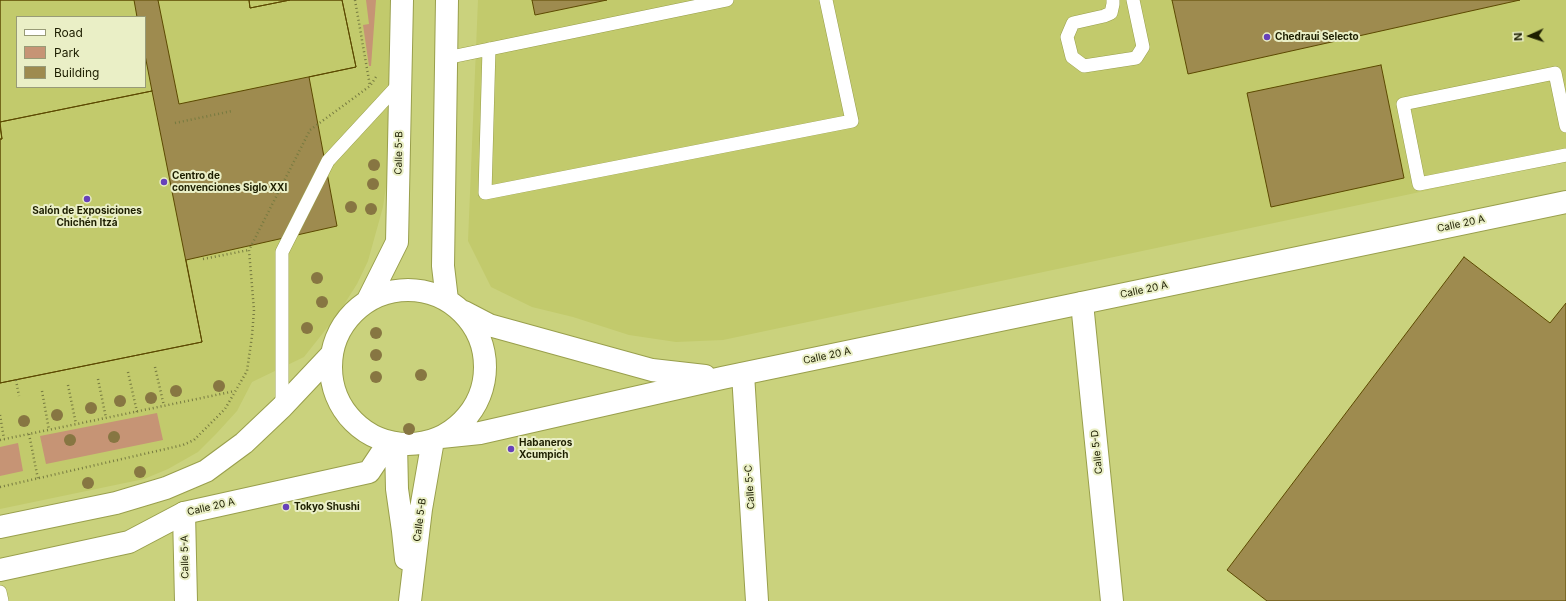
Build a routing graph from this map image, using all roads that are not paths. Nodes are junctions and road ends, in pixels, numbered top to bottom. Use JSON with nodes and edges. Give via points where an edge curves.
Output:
{"nodes":[{"id":1,"x":402,"y":0,"type":"edge"},
{"id":2,"x":447,"y":0,"type":"edge"},
{"id":3,"x":728,"y":0,"type":"edge"},
{"id":4,"x":826,"y":0,"type":"edge"},
{"id":5,"x":1113,"y":0,"type":"edge"},
{"id":6,"x":1133,"y":0,"type":"edge"},
{"id":7,"x":489,"y":49,"type":"junction"},
{"id":8,"x":446,"y":58,"type":"junction"},
{"id":9,"x":400,"y":83,"type":"junction"},
{"id":10,"x":1566,"y":126,"type":"edge"},
{"id":11,"x":1566,"y":154,"type":"edge"},
{"id":12,"x":1566,"y":202,"type":"edge"},
{"id":13,"x":368,"y":300,"type":"junction"},
{"id":14,"x":1082,"y":303,"type":"junction"},
{"id":15,"x":454,"y":305,"type":"junction"},
{"id":16,"x":332,"y":354,"type":"junction"},
{"id":17,"x":733,"y":376,"type":"junction"},
{"id":18,"x":282,"y":407,"type":"junction"},
{"id":19,"x":437,"y":438,"type":"junction"},
{"id":20,"x":392,"y":442,"type":"junction"},
{"id":21,"x":184,"y":513,"type":"junction"},
{"id":22,"x":0,"y":527,"type":"edge"},
{"id":23,"x":0,"y":570,"type":"edge"},
{"id":24,"x":0,"y":592,"type":"edge"},
{"id":25,"x":2,"y":601,"type":"edge"},
{"id":26,"x":186,"y":601,"type":"edge"},
{"id":27,"x":409,"y":601,"type":"edge"},
{"id":28,"x":757,"y":601,"type":"edge"},
{"id":29,"x":1112,"y":601,"type":"edge"}],
"edges":[{"from":1,"to":9,"type":"street","name":"Calle 5-B"},
{"from":2,"to":8,"type":"street"},
{"from":3,"to":7,"type":"lane"},
{"from":4,"to":7,"type":"lane","via":[[852,122],[485,193]]},
{"from":5,"to":6,"type":"lane","via":[[1111,13],[1073,23],[1067,37],[1072,57],[1084,66],[1136,58],[1143,47]]},
{"from":7,"to":8,"type":"lane"},
{"from":8,"to":15,"type":"street","via":[[443,266]]},
{"from":9,"to":13,"type":"street","name":"Calle 5-B","via":[[397,242]]},
{"from":9,"to":18,"type":"lane","via":[[328,161],[282,252]]},
{"from":10,"to":11,"type":"lane","via":[[1555,73],[1403,104],[1419,184]]},
{"from":12,"to":14,"type":"street","name":"Calle 20 A"},
{"from":13,"to":15,"type":"street","name":"Calle 20 A","via":[[387,292],[408,289],[428,292]]},
{"from":13,"to":16,"type":"street","via":[[351,314],[339,333]]},
{"from":14,"to":17,"type":"street","name":"Calle 20 A"},
{"from":14,"to":29,"type":"street","name":"Calle 5-D"},
{"from":15,"to":17,"type":"street","name":"Calle 20 A","via":[[489,325],[652,370]]},
{"from":15,"to":19,"type":"street","via":[[473,325],[481,342],[485,360],[484,379],[479,397],[470,413],[457,426]]},
{"from":16,"to":18,"type":"street"},
{"from":16,"to":20,"type":"street","via":[[333,387],[349,416],[374,436]]},
{"from":17,"to":19,"type":"street","name":"Calle 20 A","via":[[480,433]]},
{"from":17,"to":28,"type":"street","name":"Calle 5-C"},
{"from":18,"to":22,"type":"street","via":[[244,443],[206,471],[166,488],[116,502]]},
{"from":19,"to":20,"type":"street","name":"Calle 20 A","via":[[414,444]]},
{"from":19,"to":27,"type":"street","name":"Calle 5-B","via":[[421,509]]},
{"from":20,"to":21,"type":"street","name":"Calle 20 A","via":[[369,472]]},
{"from":20,"to":27,"type":"street","name":"Calle 5-B"},
{"from":21,"to":23,"type":"street","name":"Calle 20 A","via":[[128,542]]},
{"from":21,"to":26,"type":"street","name":"Calle 5-A"},
{"from":24,"to":25,"type":"lane"}]}
